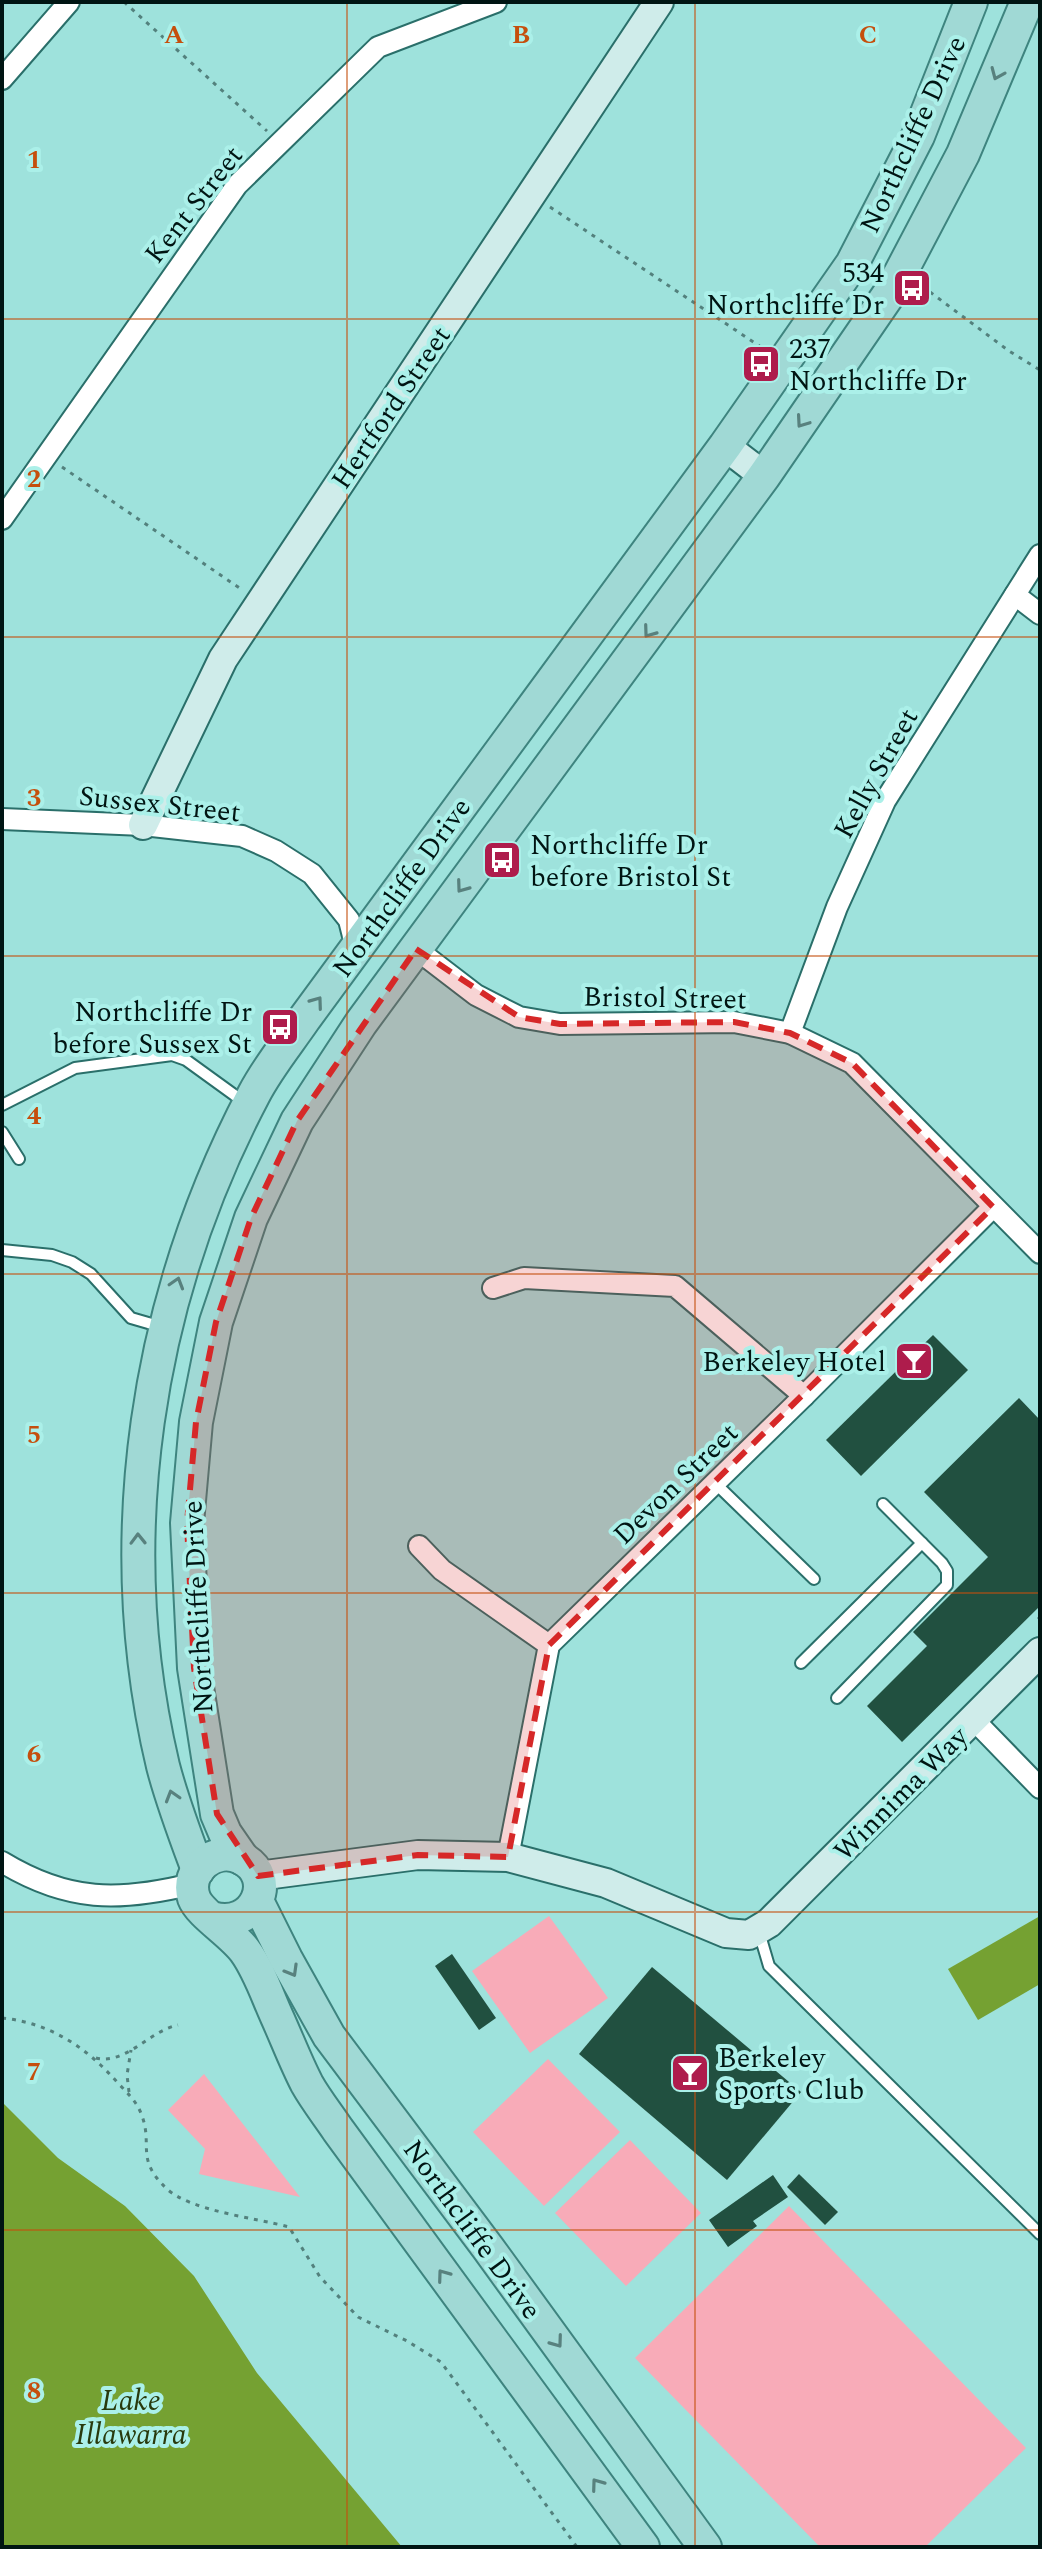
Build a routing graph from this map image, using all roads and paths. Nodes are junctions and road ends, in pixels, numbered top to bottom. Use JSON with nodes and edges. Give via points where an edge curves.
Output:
{"nodes":[{"id":1,"x":69,"y":2,"type":"edge"},
{"id":2,"x":124,"y":2,"type":"edge"},
{"id":3,"x":496,"y":2,"type":"edge"},
{"id":4,"x":659,"y":2,"type":"edge"},
{"id":5,"x":971,"y":2,"type":"edge"},
{"id":6,"x":1027,"y":2,"type":"edge"},
{"id":7,"x":2,"y":79,"type":"edge"},
{"id":8,"x":281,"y":144,"type":"junction"},
{"id":9,"x":531,"y":195,"type":"junction"},
{"id":10,"x":902,"y":271,"type":"junction"},
{"id":11,"x":784,"y":362,"type":"junction"},
{"id":12,"x":1040,"y":370,"type":"edge"},
{"id":13,"x":725,"y":446,"type":"junction"},
{"id":14,"x":46,"y":456,"type":"junction"},
{"id":15,"x":764,"y":476,"type":"junction"},
{"id":16,"x":2,"y":519,"type":"edge"},
{"id":17,"x":1040,"y":555,"type":"edge"},
{"id":18,"x":1015,"y":595,"type":"junction"},
{"id":19,"x":261,"y":602,"type":"junction"},
{"id":20,"x":1040,"y":614,"type":"edge"},
{"id":21,"x":2,"y":819,"type":"edge"},
{"id":22,"x":143,"y":825,"type":"junction"},
{"id":23,"x":356,"y":948,"type":"junction"},
{"id":24,"x":416,"y":949,"type":"junction"},
{"id":25,"x":790,"y":1033,"type":"junction"},
{"id":26,"x":2,"y":1105,"type":"edge"},
{"id":27,"x":248,"y":1105,"type":"junction"},
{"id":28,"x":2,"y":1132,"type":"edge"},
{"id":29,"x":19,"y":1159,"type":"dead end"},
{"id":30,"x":993,"y":1207,"type":"junction"},
{"id":31,"x":2,"y":1250,"type":"edge"},
{"id":32,"x":1040,"y":1253,"type":"edge"},
{"id":33,"x":493,"y":1288,"type":"dead end"},
{"id":34,"x":165,"y":1328,"type":"junction"},
{"id":35,"x":804,"y":1396,"type":"junction"},
{"id":36,"x":715,"y":1483,"type":"junction"},
{"id":37,"x":883,"y":1504,"type":"dead end"},
{"id":38,"x":922,"y":1543,"type":"junction"},
{"id":39,"x":419,"y":1546,"type":"dead end"},
{"id":40,"x":814,"y":1579,"type":"dead end"},
{"id":41,"x":549,"y":1645,"type":"junction"},
{"id":42,"x":1040,"y":1652,"type":"edge"},
{"id":43,"x":801,"y":1663,"type":"dead end"},
{"id":44,"x":837,"y":1698,"type":"dead end"},
{"id":45,"x":974,"y":1720,"type":"junction"},
{"id":46,"x":1040,"y":1788,"type":"edge"},
{"id":47,"x":508,"y":1857,"type":"junction"},
{"id":48,"x":2,"y":1862,"type":"edge"},
{"id":49,"x":195,"y":1877,"type":"junction"},
{"id":50,"x":253,"y":1879,"type":"junction"},
{"id":51,"x":212,"y":1918,"type":"junction"},
{"id":52,"x":759,"y":1932,"type":"junction"},
{"id":53,"x":2,"y":2018,"type":"edge"},
{"id":54,"x":178,"y":2025,"type":"dead end"},
{"id":55,"x":131,"y":2050,"type":"junction"},
{"id":56,"x":93,"y":2057,"type":"junction"},
{"id":57,"x":129,"y":2092,"type":"junction"},
{"id":58,"x":1040,"y":2234,"type":"edge"},
{"id":59,"x":577,"y":2547,"type":"edge"},
{"id":60,"x":643,"y":2547,"type":"edge"},
{"id":61,"x":705,"y":2547,"type":"edge"}],
"edges":[{"from":1,"to":7,"type":"street"},
{"from":2,"to":8,"type":"path"},
{"from":3,"to":8,"type":"street","name":"Kent Street","via":[[378,47]]},
{"from":4,"to":9,"type":"street","name":"Hertford Street"},
{"from":5,"to":11,"type":"main road","name":"Northcliffe Drive","via":[[918,136],[852,264]]},
{"from":6,"to":10,"type":"main road","name":"Northcliffe Drive","one_way":true,"via":[[963,154]]},
{"from":8,"to":14,"type":"street","name":"Kent Street","via":[[237,185]]},
{"from":9,"to":11,"type":"path"},
{"from":9,"to":19,"type":"street","name":"Hertford Street"},
{"from":10,"to":12,"type":"path"},
{"from":10,"to":15,"type":"main road","name":"Northcliffe Drive","one_way":true},
{"from":11,"to":13,"type":"main road","name":"Northcliffe Drive"},
{"from":13,"to":15,"type":"street"},
{"from":13,"to":23,"type":"main road","name":"Northcliffe Drive"},
{"from":14,"to":16,"type":"street","name":"Kent Street"},
{"from":14,"to":19,"type":"path"},
{"from":15,"to":24,"type":"main road","name":"Northcliffe Drive","one_way":true},
{"from":17,"to":18,"type":"street","name":"Kelly Street"},
{"from":18,"to":20,"type":"street"},
{"from":18,"to":25,"type":"street","name":"Kelly Street","via":[[885,801],[837,907]]},
{"from":19,"to":22,"type":"street","name":"Hertford Street","via":[[223,659]]},
{"from":21,"to":22,"type":"street","name":"Sussex Street"},
{"from":22,"to":23,"type":"street","name":"Sussex Street","via":[[242,836],[288,858],[330,893],[349,920]]},
{"from":27,"to":23,"type":"main road","name":"Northcliffe Drive","one_way":true},
{"from":24,"to":25,"type":"street","name":"Bristol Street","via":[[476,995],[528,1019],[560,1024],[734,1022]]},
{"from":24,"to":50,"type":"main road","name":"Northcliffe Drive","via":[[297,1121],[251,1218],[216,1322],[196,1422],[187,1523],[194,1668],[217,1814]]},
{"from":25,"to":30,"type":"street","name":"Bristol Street","via":[[852,1063]]},
{"from":26,"to":27,"type":"lane","via":[[75,1068],[172,1055]]},
{"from":34,"to":27,"type":"main road","name":"Northcliffe Drive","one_way":true,"via":[[200,1210]]},
{"from":28,"to":29,"type":"lane"},
{"from":30,"to":32,"type":"street","name":"Bristol Street"},
{"from":30,"to":35,"type":"street","name":"Devon Street"},
{"from":31,"to":34,"type":"lane","via":[[72,1262],[91,1274],[131,1318]]},
{"from":33,"to":35,"type":"street","via":[[524,1278],[675,1286]]},
{"from":49,"to":34,"type":"main road","name":"Northcliffe Drive","one_way":true,"via":[[163,1764],[144,1660],[139,1593],[146,1419]]},
{"from":35,"to":36,"type":"street","name":"Devon Street"},
{"from":36,"to":40,"type":"lane"},
{"from":36,"to":41,"type":"street","name":"Devon Street"},
{"from":37,"to":38,"type":"lane"},
{"from":38,"to":43,"type":"lane"},
{"from":38,"to":44,"type":"lane","via":[[947,1571],[947,1585]]},
{"from":39,"to":41,"type":"street","via":[[442,1570]]},
{"from":41,"to":47,"type":"street"},
{"from":42,"to":45,"type":"street","name":"Winnima Way"},
{"from":45,"to":46,"type":"street"},
{"from":45,"to":52,"type":"street","name":"Winnima Way"},
{"from":47,"to":50,"type":"street","via":[[418,1855]]},
{"from":47,"to":52,"type":"street","via":[[606,1883],[726,1933]]},
{"from":48,"to":49,"type":"street","via":[[29,1878],[100,1897],[148,1895]]},
{"from":49,"to":50,"type":"main road","via":[[206,1860],[231,1854]]},
{"from":49,"to":51,"type":"main road","via":[[199,1908]]},
{"from":50,"to":51,"type":"main road","via":[[243,1917]]},
{"from":50,"to":61,"type":"main road","name":"Northcliffe Drive","one_way":true,"via":[[329,2036]]},
{"from":60,"to":51,"type":"main road","name":"Northcliffe Drive","one_way":true,"via":[[338,2130],[308,2084],[249,1956]]},
{"from":52,"to":58,"type":"lane","via":[[769,1966]]},
{"from":53,"to":56,"type":"path","via":[[61,2034]]},
{"from":54,"to":55,"type":"path"},
{"from":55,"to":56,"type":"path","via":[[107,2061]]},
{"from":55,"to":57,"type":"path"},
{"from":56,"to":57,"type":"path"},
{"from":57,"to":59,"type":"path","via":[[144,2119],[146,2158],[167,2189],[196,2206],[289,2227],[320,2277],[358,2317],[441,2362]]}]}
